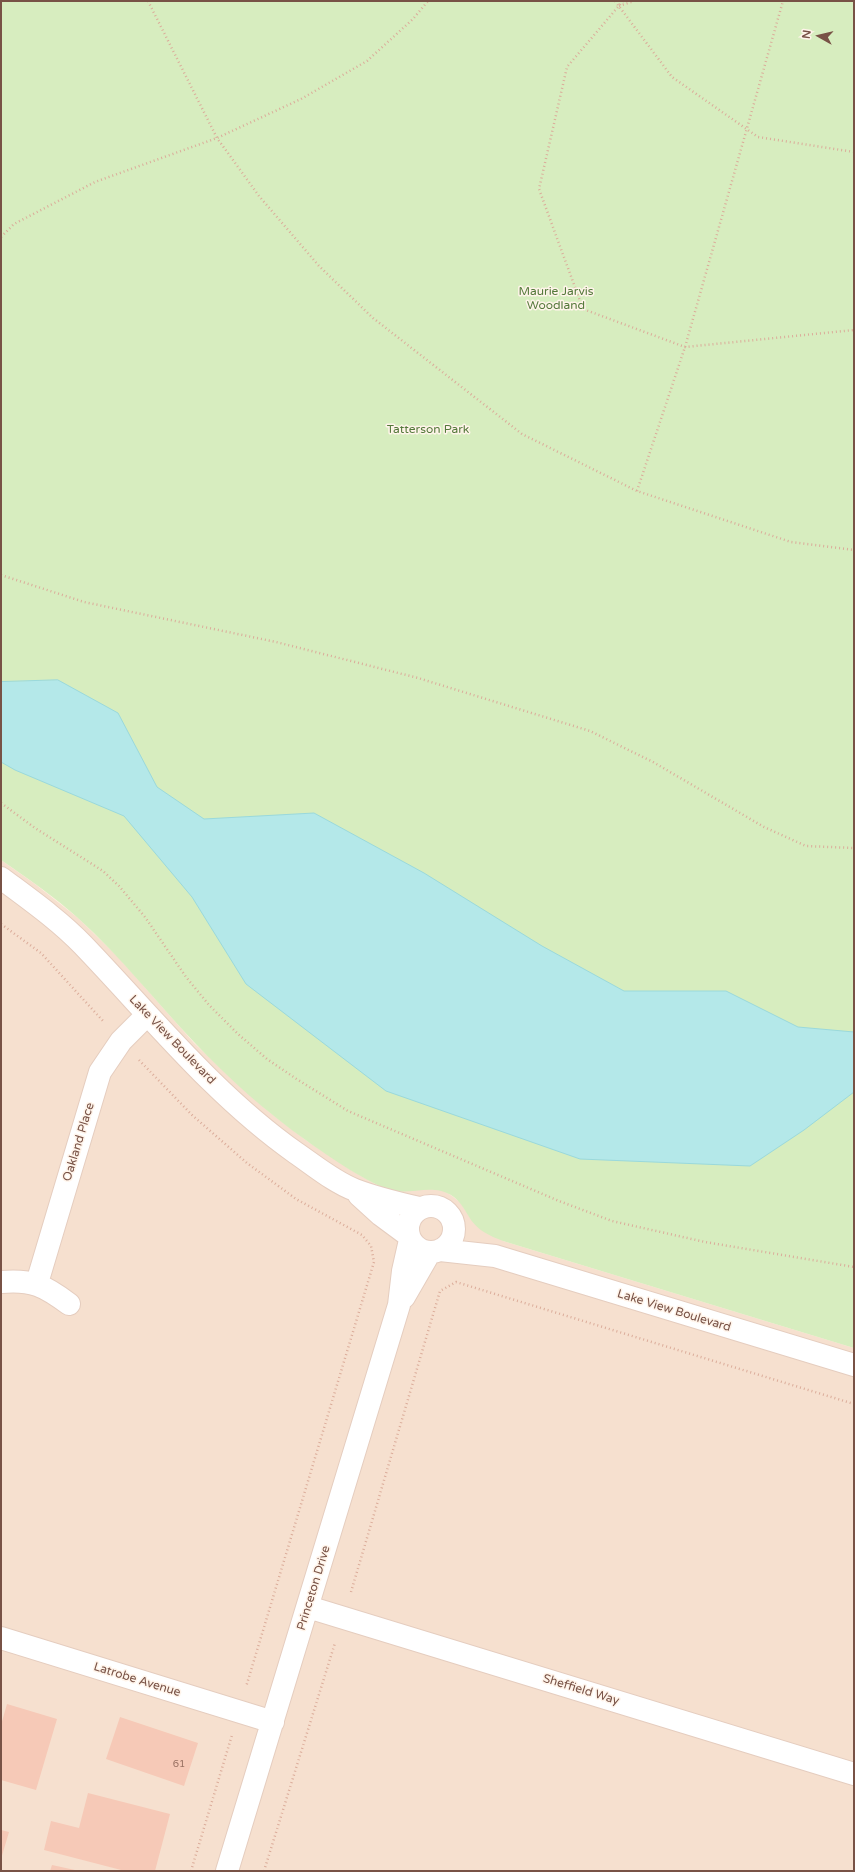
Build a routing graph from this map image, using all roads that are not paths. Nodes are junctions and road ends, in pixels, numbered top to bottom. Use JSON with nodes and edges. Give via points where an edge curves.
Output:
{"nodes":[{"id":1,"x":1,"y":878,"type":"edge"},
{"id":2,"x":147,"y":1015,"type":"junction"},
{"id":3,"x":354,"y":1190,"type":"junction"},
{"id":4,"x":419,"y":1208,"type":"junction"},
{"id":5,"x":454,"y":1225,"type":"junction"},
{"id":6,"x":409,"y":1237,"type":"junction"},
{"id":7,"x":435,"y":1251,"type":"junction"},
{"id":8,"x":495,"y":1256,"type":"junction"},
{"id":9,"x":1,"y":1282,"type":"edge"},
{"id":10,"x":37,"y":1283,"type":"junction"},
{"id":11,"x":69,"y":1304,"type":"dead end"},
{"id":12,"x":400,"y":1305,"type":"junction"},
{"id":13,"x":854,"y":1365,"type":"edge"},
{"id":14,"x":308,"y":1607,"type":"junction"},
{"id":15,"x":1,"y":1638,"type":"edge"},
{"id":16,"x":273,"y":1722,"type":"junction"},
{"id":17,"x":854,"y":1774,"type":"edge"},
{"id":18,"x":228,"y":1871,"type":"edge"}],
"edges":[{"from":1,"to":2,"type":"street","name":"Lake View Boulevard","via":[[82,944]]},
{"from":2,"to":3,"type":"street","name":"Lake View Boulevard","via":[[227,1097],[268,1133],[321,1171]]},
{"from":2,"to":10,"type":"street","name":"Oakland Place","via":[[122,1041],[100,1072]]},
{"from":3,"to":4,"type":"street","name":"Lake View Boulevard"},
{"from":3,"to":6,"type":"street","name":"Lake View Boulevard"},
{"from":4,"to":5,"type":"street","via":[[434,1205],[441,1207]]},
{"from":4,"to":6,"type":"street","via":[[409,1220]]},
{"from":5,"to":7,"type":"street","via":[[452,1240]]},
{"from":5,"to":8,"type":"street","name":"Lake View Boulevard"},
{"from":6,"to":7,"type":"street","via":[[418,1248]]},
{"from":6,"to":12,"type":"street","name":"Princeton Drive"},
{"from":7,"to":8,"type":"street","name":"Lake View Boulevard"},
{"from":7,"to":12,"type":"street","name":"Princeton Drive"},
{"from":8,"to":13,"type":"street","name":"Lake View Boulevard"},
{"from":9,"to":10,"type":"street","via":[[14,1280]]},
{"from":10,"to":11,"type":"street"},
{"from":12,"to":14,"type":"street","name":"Princeton Drive"},
{"from":14,"to":16,"type":"street","name":"Princeton Drive"},
{"from":14,"to":17,"type":"street","name":"Sheffield Way"},
{"from":15,"to":16,"type":"street","name":"Latrobe Avenue"},
{"from":16,"to":18,"type":"street","name":"Princeton Drive"}]}
